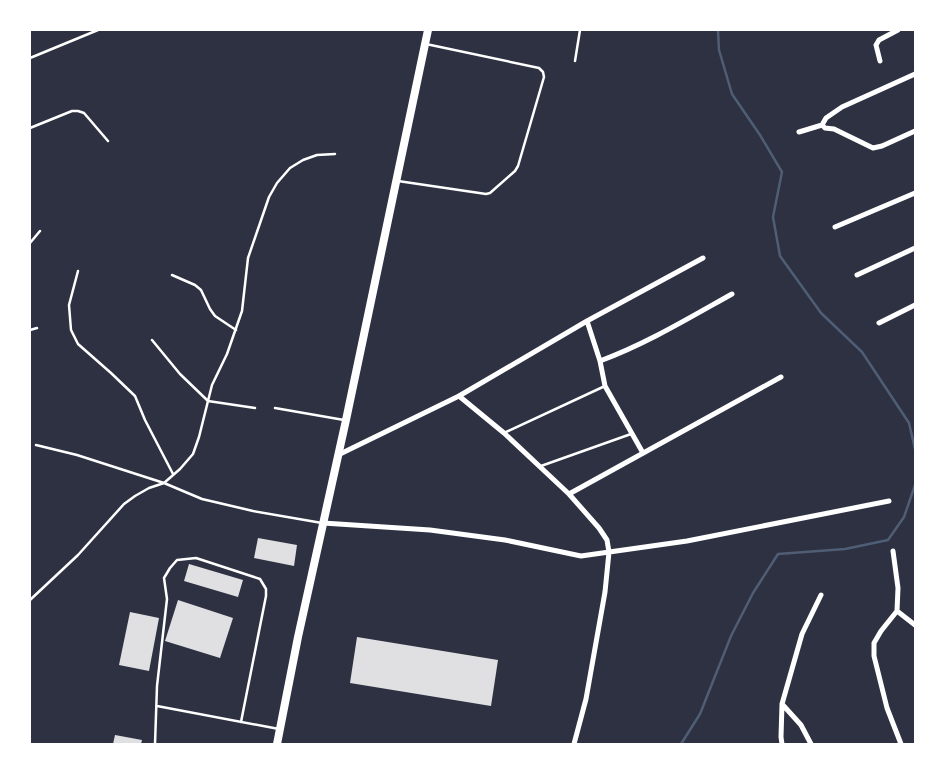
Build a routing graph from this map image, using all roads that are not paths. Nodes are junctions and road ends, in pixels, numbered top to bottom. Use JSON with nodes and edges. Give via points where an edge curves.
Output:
{"nodes":[{"id":1,"x":98,"y":30,"type":"edge"},
{"id":2,"x":428,"y":30,"type":"edge"},
{"id":3,"x":580,"y":30,"type":"edge"},
{"id":4,"x":898,"y":30,"type":"edge"},
{"id":5,"x":425,"y":44,"type":"junction"},
{"id":6,"x":30,"y":58,"type":"edge"},
{"id":7,"x":575,"y":60,"type":"dead end"},
{"id":8,"x":880,"y":61,"type":"dead end"},
{"id":9,"x":915,"y":74,"type":"edge"},
{"id":10,"x":822,"y":124,"type":"junction"},
{"id":11,"x":30,"y":128,"type":"edge"},
{"id":12,"x":915,"y":131,"type":"edge"},
{"id":13,"x":799,"y":132,"type":"dead end"},
{"id":14,"x":108,"y":141,"type":"dead end"},
{"id":15,"x":335,"y":154,"type":"dead end"},
{"id":16,"x":396,"y":181,"type":"junction"},
{"id":17,"x":915,"y":193,"type":"edge"},
{"id":18,"x":835,"y":227,"type":"dead end"},
{"id":19,"x":40,"y":231,"type":"dead end"},
{"id":20,"x":30,"y":243,"type":"edge"},
{"id":21,"x":915,"y":248,"type":"edge"},
{"id":22,"x":703,"y":258,"type":"dead end"},
{"id":23,"x":78,"y":271,"type":"dead end"},
{"id":24,"x":172,"y":275,"type":"dead end"},
{"id":25,"x":857,"y":275,"type":"dead end"},
{"id":26,"x":732,"y":294,"type":"dead end"},
{"id":27,"x":915,"y":305,"type":"edge"},
{"id":28,"x":587,"y":321,"type":"junction"},
{"id":29,"x":880,"y":323,"type":"dead end"},
{"id":30,"x":36,"y":328,"type":"dead end"},
{"id":31,"x":30,"y":330,"type":"edge"},
{"id":32,"x":236,"y":330,"type":"junction"},
{"id":33,"x":152,"y":340,"type":"dead end"},
{"id":34,"x":600,"y":361,"type":"junction"},
{"id":35,"x":781,"y":377,"type":"dead end"},
{"id":36,"x":605,"y":386,"type":"junction"},
{"id":37,"x":459,"y":396,"type":"junction"},
{"id":38,"x":208,"y":401,"type":"junction"},
{"id":39,"x":255,"y":408,"type":"dead end"},
{"id":40,"x":275,"y":408,"type":"dead end"},
{"id":41,"x":346,"y":420,"type":"junction"},
{"id":42,"x":504,"y":433,"type":"junction"},
{"id":43,"x":631,"y":434,"type":"junction"},
{"id":44,"x":36,"y":445,"type":"dead end"},
{"id":45,"x":642,"y":453,"type":"junction"},
{"id":46,"x":338,"y":455,"type":"junction"},
{"id":47,"x":539,"y":466,"type":"junction"},
{"id":48,"x":173,"y":474,"type":"junction"},
{"id":49,"x":164,"y":483,"type":"junction"},
{"id":50,"x":569,"y":494,"type":"junction"},
{"id":51,"x":889,"y":500,"type":"dead end"},
{"id":52,"x":323,"y":523,"type":"junction"},
{"id":53,"x":893,"y":551,"type":"dead end"},
{"id":54,"x":608,"y":552,"type":"junction"},
{"id":55,"x":820,"y":594,"type":"dead end"},
{"id":56,"x":30,"y":600,"type":"edge"},
{"id":57,"x":897,"y":611,"type":"junction"},
{"id":58,"x":915,"y":625,"type":"edge"},
{"id":59,"x":782,"y":704,"type":"junction"},
{"id":60,"x":157,"y":706,"type":"junction"},
{"id":61,"x":241,"y":722,"type":"junction"},
{"id":62,"x":280,"y":729,"type":"junction"},
{"id":63,"x":155,"y":744,"type":"edge"},
{"id":64,"x":277,"y":744,"type":"edge"},
{"id":65,"x":574,"y":744,"type":"edge"},
{"id":66,"x":782,"y":744,"type":"edge"},
{"id":67,"x":811,"y":744,"type":"edge"},
{"id":68,"x":901,"y":744,"type":"edge"}],
"edges":[{"from":1,"to":6,"type":"lane"},
{"from":2,"to":5,"type":"main road"},
{"from":3,"to":7,"type":"lane"},
{"from":4,"to":8,"type":"street","via":[[876,45]]},
{"from":5,"to":16,"type":"main road"},
{"from":5,"to":16,"type":"lane","via":[[539,68],[544,77],[518,166],[490,193]]},
{"from":9,"to":10,"type":"street","via":[[842,108]]},
{"from":10,"to":12,"type":"street","via":[[873,148]]},
{"from":10,"to":13,"type":"street"},
{"from":11,"to":14,"type":"lane","via":[[78,111],[84,113]]},
{"from":15,"to":32,"type":"lane","via":[[317,155],[290,168],[269,197],[248,258],[242,311]]},
{"from":16,"to":41,"type":"main road"},
{"from":17,"to":18,"type":"street"},
{"from":19,"to":20,"type":"lane"},
{"from":21,"to":25,"type":"street"},
{"from":22,"to":28,"type":"street"},
{"from":23,"to":48,"type":"lane","via":[[69,306],[71,330],[78,344],[135,396]]},
{"from":24,"to":32,"type":"lane","via":[[201,290],[216,316]]},
{"from":26,"to":34,"type":"street","via":[[654,337]]},
{"from":27,"to":29,"type":"street"},
{"from":28,"to":34,"type":"street"},
{"from":28,"to":37,"type":"street"},
{"from":30,"to":31,"type":"lane"},
{"from":32,"to":38,"type":"lane"},
{"from":33,"to":38,"type":"lane"},
{"from":34,"to":36,"type":"street"},
{"from":35,"to":45,"type":"street"},
{"from":36,"to":42,"type":"lane"},
{"from":36,"to":43,"type":"street"},
{"from":37,"to":42,"type":"street"},
{"from":37,"to":46,"type":"street"},
{"from":38,"to":39,"type":"lane"},
{"from":38,"to":48,"type":"lane","via":[[193,454]]},
{"from":40,"to":41,"type":"lane"},
{"from":41,"to":46,"type":"main road"},
{"from":42,"to":47,"type":"street"},
{"from":43,"to":45,"type":"street"},
{"from":43,"to":47,"type":"lane"},
{"from":44,"to":49,"type":"lane"},
{"from":45,"to":50,"type":"street"},
{"from":46,"to":52,"type":"main road"},
{"from":47,"to":50,"type":"street"},
{"from":48,"to":49,"type":"lane"},
{"from":49,"to":52,"type":"lane","via":[[202,499]]},
{"from":49,"to":56,"type":"lane","via":[[149,488],[124,504],[78,555]]},
{"from":50,"to":54,"type":"street","via":[[599,528],[607,540]]},
{"from":51,"to":54,"type":"street","via":[[687,541]]},
{"from":52,"to":54,"type":"street","via":[[430,530],[505,540],[581,556]]},
{"from":52,"to":62,"type":"main road"},
{"from":53,"to":57,"type":"street","via":[[898,588]]},
{"from":54,"to":65,"type":"street","via":[[605,592],[586,699]]},
{"from":55,"to":59,"type":"street","via":[[802,634]]},
{"from":57,"to":58,"type":"street"},
{"from":57,"to":68,"type":"street","via":[[874,643],[874,656],[887,708]]},
{"from":59,"to":66,"type":"street"},
{"from":59,"to":67,"type":"street","via":[[801,725]]},
{"from":60,"to":61,"type":"lane"},
{"from":60,"to":61,"type":"lane","via":[[167,600],[164,578],[177,560],[196,558],[260,579],[266,589]]},
{"from":60,"to":63,"type":"lane"},
{"from":61,"to":62,"type":"lane"},
{"from":62,"to":64,"type":"main road"}]}
